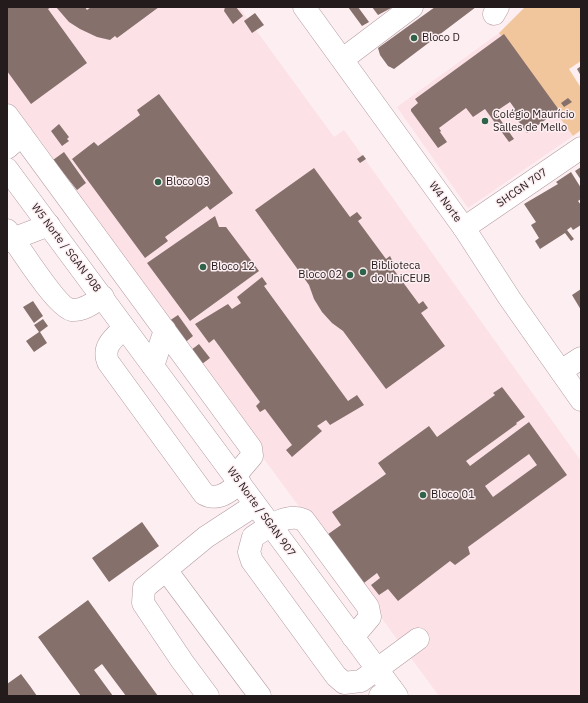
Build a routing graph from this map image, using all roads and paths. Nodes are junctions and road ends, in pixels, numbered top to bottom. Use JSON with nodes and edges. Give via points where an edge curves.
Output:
{"nodes":[{"id":1,"x":304,"y":7,"type":"edge"},
{"id":2,"x":412,"y":7,"type":"edge"},
{"id":3,"x":343,"y":59,"type":"junction"},
{"id":4,"x":7,"y":114,"type":"edge"},
{"id":5,"x":14,"y":141,"type":"edge"},
{"id":6,"x":581,"y":148,"type":"edge"},
{"id":7,"x":7,"y":169,"type":"edge"},
{"id":8,"x":49,"y":225,"type":"junction"},
{"id":9,"x":464,"y":228,"type":"junction"},
{"id":10,"x":9,"y":236,"type":"edge"},
{"id":11,"x":104,"y":298,"type":"junction"},
{"id":12,"x":124,"y":328,"type":"junction"},
{"id":13,"x":165,"y":330,"type":"junction"},
{"id":14,"x":180,"y":351,"type":"junction"},
{"id":15,"x":581,"y":358,"type":"edge"},
{"id":16,"x":155,"y":369,"type":"junction"},
{"id":17,"x":561,"y":371,"type":"junction"},
{"id":18,"x":581,"y":400,"type":"edge"},
{"id":19,"x":238,"y":479,"type":"junction"},
{"id":20,"x":256,"y":505,"type":"junction"},
{"id":21,"x":271,"y":525,"type":"junction"},
{"id":22,"x":166,"y":570,"type":"junction"},
{"id":23,"x":353,"y":636,"type":"junction"},
{"id":24,"x":418,"y":639,"type":"dead end"},
{"id":25,"x":378,"y":670,"type":"junction"},
{"id":26,"x":389,"y":693,"type":"edge"},
{"id":27,"x":208,"y":696,"type":"edge"},
{"id":28,"x":260,"y":696,"type":"edge"}],
"edges":[{"from":1,"to":3,"type":"main road","name":"W4 Norte"},
{"from":2,"to":3,"type":"main road"},
{"from":3,"to":9,"type":"main road","name":"W4 Norte"},
{"from":4,"to":5,"type":"main road"},
{"from":5,"to":13,"type":"main road"},
{"from":6,"to":9,"type":"main road","name":"SHCGN 707"},
{"from":7,"to":8,"type":"main road","name":"W5 Norte / SGAN 908"},
{"from":8,"to":10,"type":"main road"},
{"from":8,"to":11,"type":"main road","name":"W5 Norte / SGAN 908"},
{"from":9,"to":17,"type":"main road","name":"W4 Norte"},
{"from":10,"to":11,"type":"main road","via":[[64,306],[73,310],[84,308]]},
{"from":11,"to":12,"type":"main road","name":"W5 Norte / SGAN 908"},
{"from":12,"to":16,"type":"main road","name":"W5 Norte / SGAN 907"},
{"from":12,"to":19,"type":"main road","via":[[108,344],[105,355],[108,362],[204,494],[214,498],[222,496]]},
{"from":13,"to":14,"type":"main road"},
{"from":13,"to":16,"type":"main road"},
{"from":14,"to":16,"type":"main road"},
{"from":14,"to":19,"type":"main road","via":[[252,450],[252,456]]},
{"from":15,"to":17,"type":"main road"},
{"from":16,"to":19,"type":"main road","name":"W5 Norte / SGAN 907"},
{"from":17,"to":18,"type":"main road","name":"W4 Norte"},
{"from":19,"to":20,"type":"main road","name":"W5 Norte / SGAN 907"},
{"from":20,"to":21,"type":"main road","name":"W5 Norte / SGAN 907"},
{"from":20,"to":22,"type":"main road","via":[[206,538]]},
{"from":21,"to":23,"type":"main road","name":"W5 Norte / SGAN 907"},
{"from":21,"to":23,"type":"main road","via":[[292,518],[304,520],[368,606],[370,617]]},
{"from":21,"to":25,"type":"main road","via":[[253,537],[248,552],[327,663],[344,683],[361,681]]},
{"from":22,"to":27,"type":"main road","via":[[144,588],[143,603]]},
{"from":22,"to":28,"type":"main road"},
{"from":23,"to":25,"type":"main road","name":"W5 Norte / SGAN 907"},
{"from":24,"to":25,"type":"main road"},
{"from":25,"to":26,"type":"main road","name":"W5 Norte / SGAN 907"}]}
